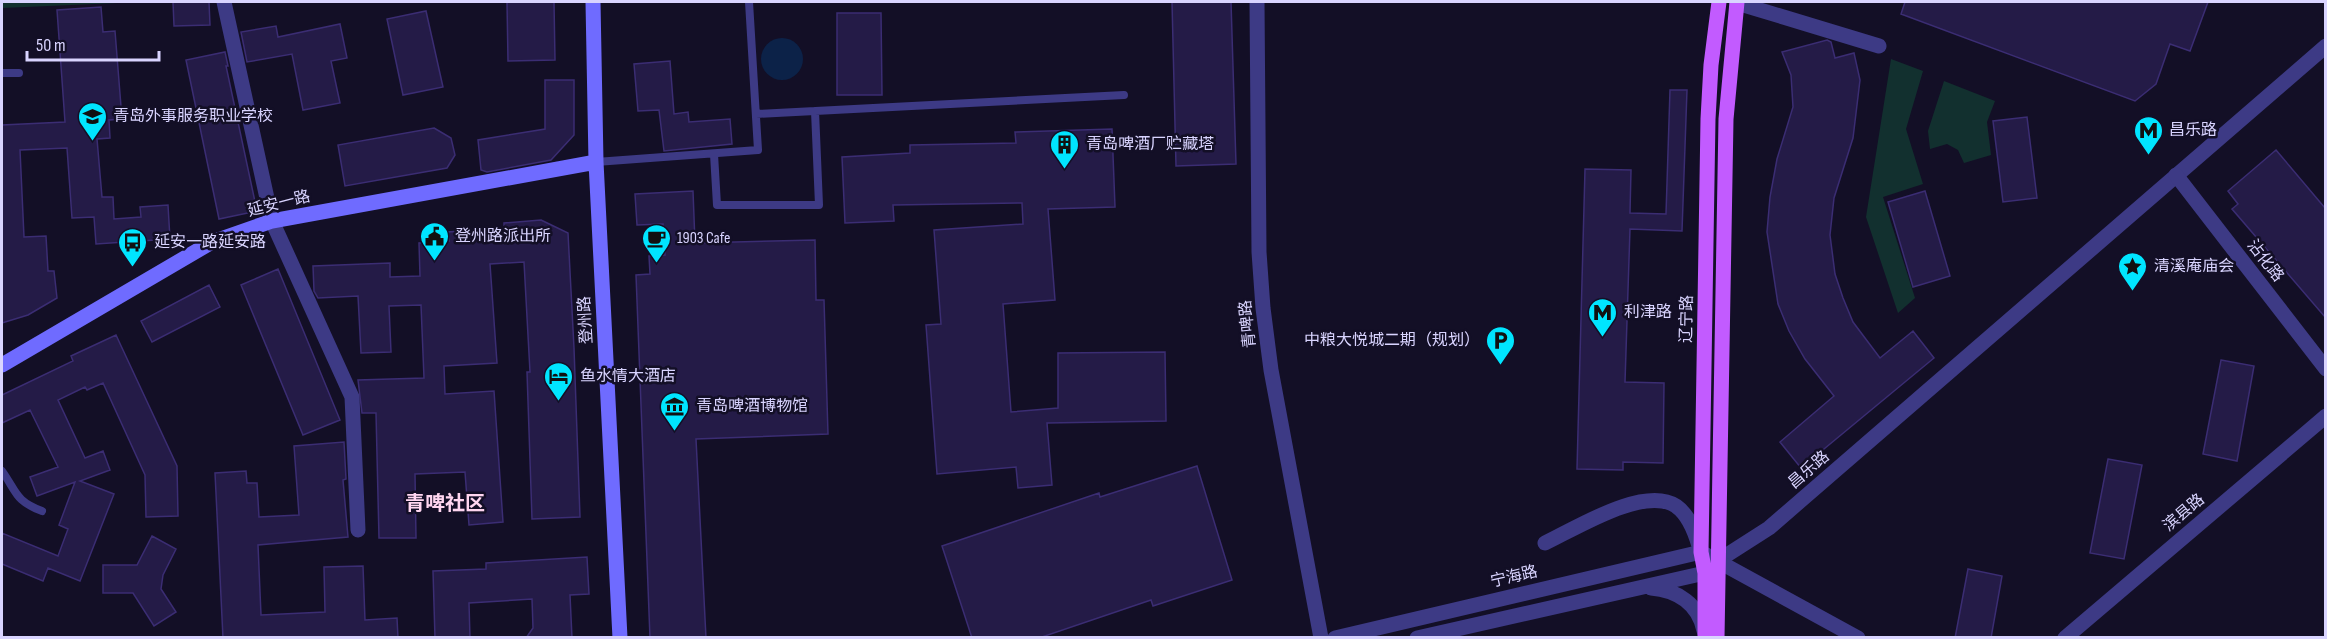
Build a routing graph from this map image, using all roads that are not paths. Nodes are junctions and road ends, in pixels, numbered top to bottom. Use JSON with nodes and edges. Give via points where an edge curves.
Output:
{"nodes":[{"id":1,"x":224,"y":2,"type":"edge"},
{"id":2,"x":593,"y":2,"type":"edge"},
{"id":3,"x":749,"y":2,"type":"edge"},
{"id":4,"x":1257,"y":2,"type":"edge"},
{"id":5,"x":1719,"y":2,"type":"edge"},
{"id":6,"x":1737,"y":2,"type":"edge"},
{"id":7,"x":1879,"y":46,"type":"dead end"},
{"id":8,"x":2325,"y":46,"type":"edge"},
{"id":9,"x":19,"y":73,"type":"dead end"},
{"id":10,"x":2,"y":74,"type":"edge"},
{"id":11,"x":1124,"y":95,"type":"dead end"},
{"id":12,"x":815,"y":111,"type":"junction"},
{"id":13,"x":756,"y":114,"type":"junction"},
{"id":14,"x":714,"y":154,"type":"junction"},
{"id":15,"x":596,"y":162,"type":"junction"},
{"id":16,"x":2176,"y":175,"type":"junction"},
{"id":17,"x":273,"y":221,"type":"junction"},
{"id":18,"x":2,"y":364,"type":"edge"},
{"id":19,"x":2325,"y":369,"type":"edge"},
{"id":20,"x":2325,"y":416,"type":"edge"},
{"id":21,"x":2,"y":471,"type":"edge"},
{"id":22,"x":42,"y":511,"type":"dead end"},
{"id":23,"x":358,"y":530,"type":"dead end"},
{"id":24,"x":1545,"y":543,"type":"dead end"},
{"id":25,"x":1701,"y":552,"type":"junction"},
{"id":26,"x":1719,"y":560,"type":"junction"},
{"id":27,"x":1705,"y":573,"type":"junction"},
{"id":28,"x":1645,"y":588,"type":"junction"},
{"id":29,"x":1709,"y":637,"type":"edge"},
{"id":30,"x":620,"y":638,"type":"edge"},
{"id":31,"x":1322,"y":638,"type":"edge"},
{"id":32,"x":1335,"y":638,"type":"edge"},
{"id":33,"x":1417,"y":638,"type":"edge"},
{"id":34,"x":1858,"y":638,"type":"edge"},
{"id":35,"x":2065,"y":638,"type":"edge"}],
"edges":[{"from":1,"to":17,"type":"street"},
{"from":2,"to":15,"type":"main road","name":"登州路"},
{"from":3,"to":13,"type":"lane"},
{"from":4,"to":31,"type":"street","name":"青啤路","via":[[1263,308],[1271,370]]},
{"from":5,"to":25,"type":"main road","name":"辽宁路","via":[[1708,119]]},
{"from":6,"to":7,"type":"street"},
{"from":6,"to":26,"type":"main road","via":[[1726,119]]},
{"from":8,"to":16,"type":"street","name":"昌乐路"},
{"from":9,"to":10,"type":"lane"},
{"from":11,"to":12,"type":"lane"},
{"from":12,"to":13,"type":"lane"},
{"from":12,"to":14,"type":"lane","via":[[819,205],[717,205]]},
{"from":13,"to":14,"type":"lane","via":[[758,150]]},
{"from":14,"to":15,"type":"lane"},
{"from":15,"to":17,"type":"main road","name":"延安一路"},
{"from":15,"to":30,"type":"main road","name":"登州路"},
{"from":16,"to":19,"type":"street","name":"沾化路"},
{"from":16,"to":26,"type":"street","name":"昌乐路","via":[[1769,528]]},
{"from":17,"to":18,"type":"main road","name":"延安一路","via":[[212,242]]},
{"from":17,"to":23,"type":"street","via":[[352,398]]},
{"from":20,"to":35,"type":"street","name":"滨县路"},
{"from":21,"to":22,"type":"lane","via":[[25,505]]},
{"from":24,"to":25,"type":"street","name":"宁海路","via":[[1618,508],[1657,499],[1676,506],[1694,527]]},
{"from":25,"to":26,"type":"street"},
{"from":25,"to":27,"type":"main road","name":"辽宁路"},
{"from":25,"to":32,"type":"street","name":"宁海路"},
{"from":26,"to":27,"type":"street"},
{"from":26,"to":29,"type":"main road"},
{"from":26,"to":34,"type":"street"},
{"from":27,"to":28,"type":"street"},
{"from":27,"to":29,"type":"main road","name":"辽宁路"},
{"from":28,"to":29,"type":"street","via":[[1667,590],[1681,597],[1701,619]]},
{"from":28,"to":33,"type":"street"}]}
